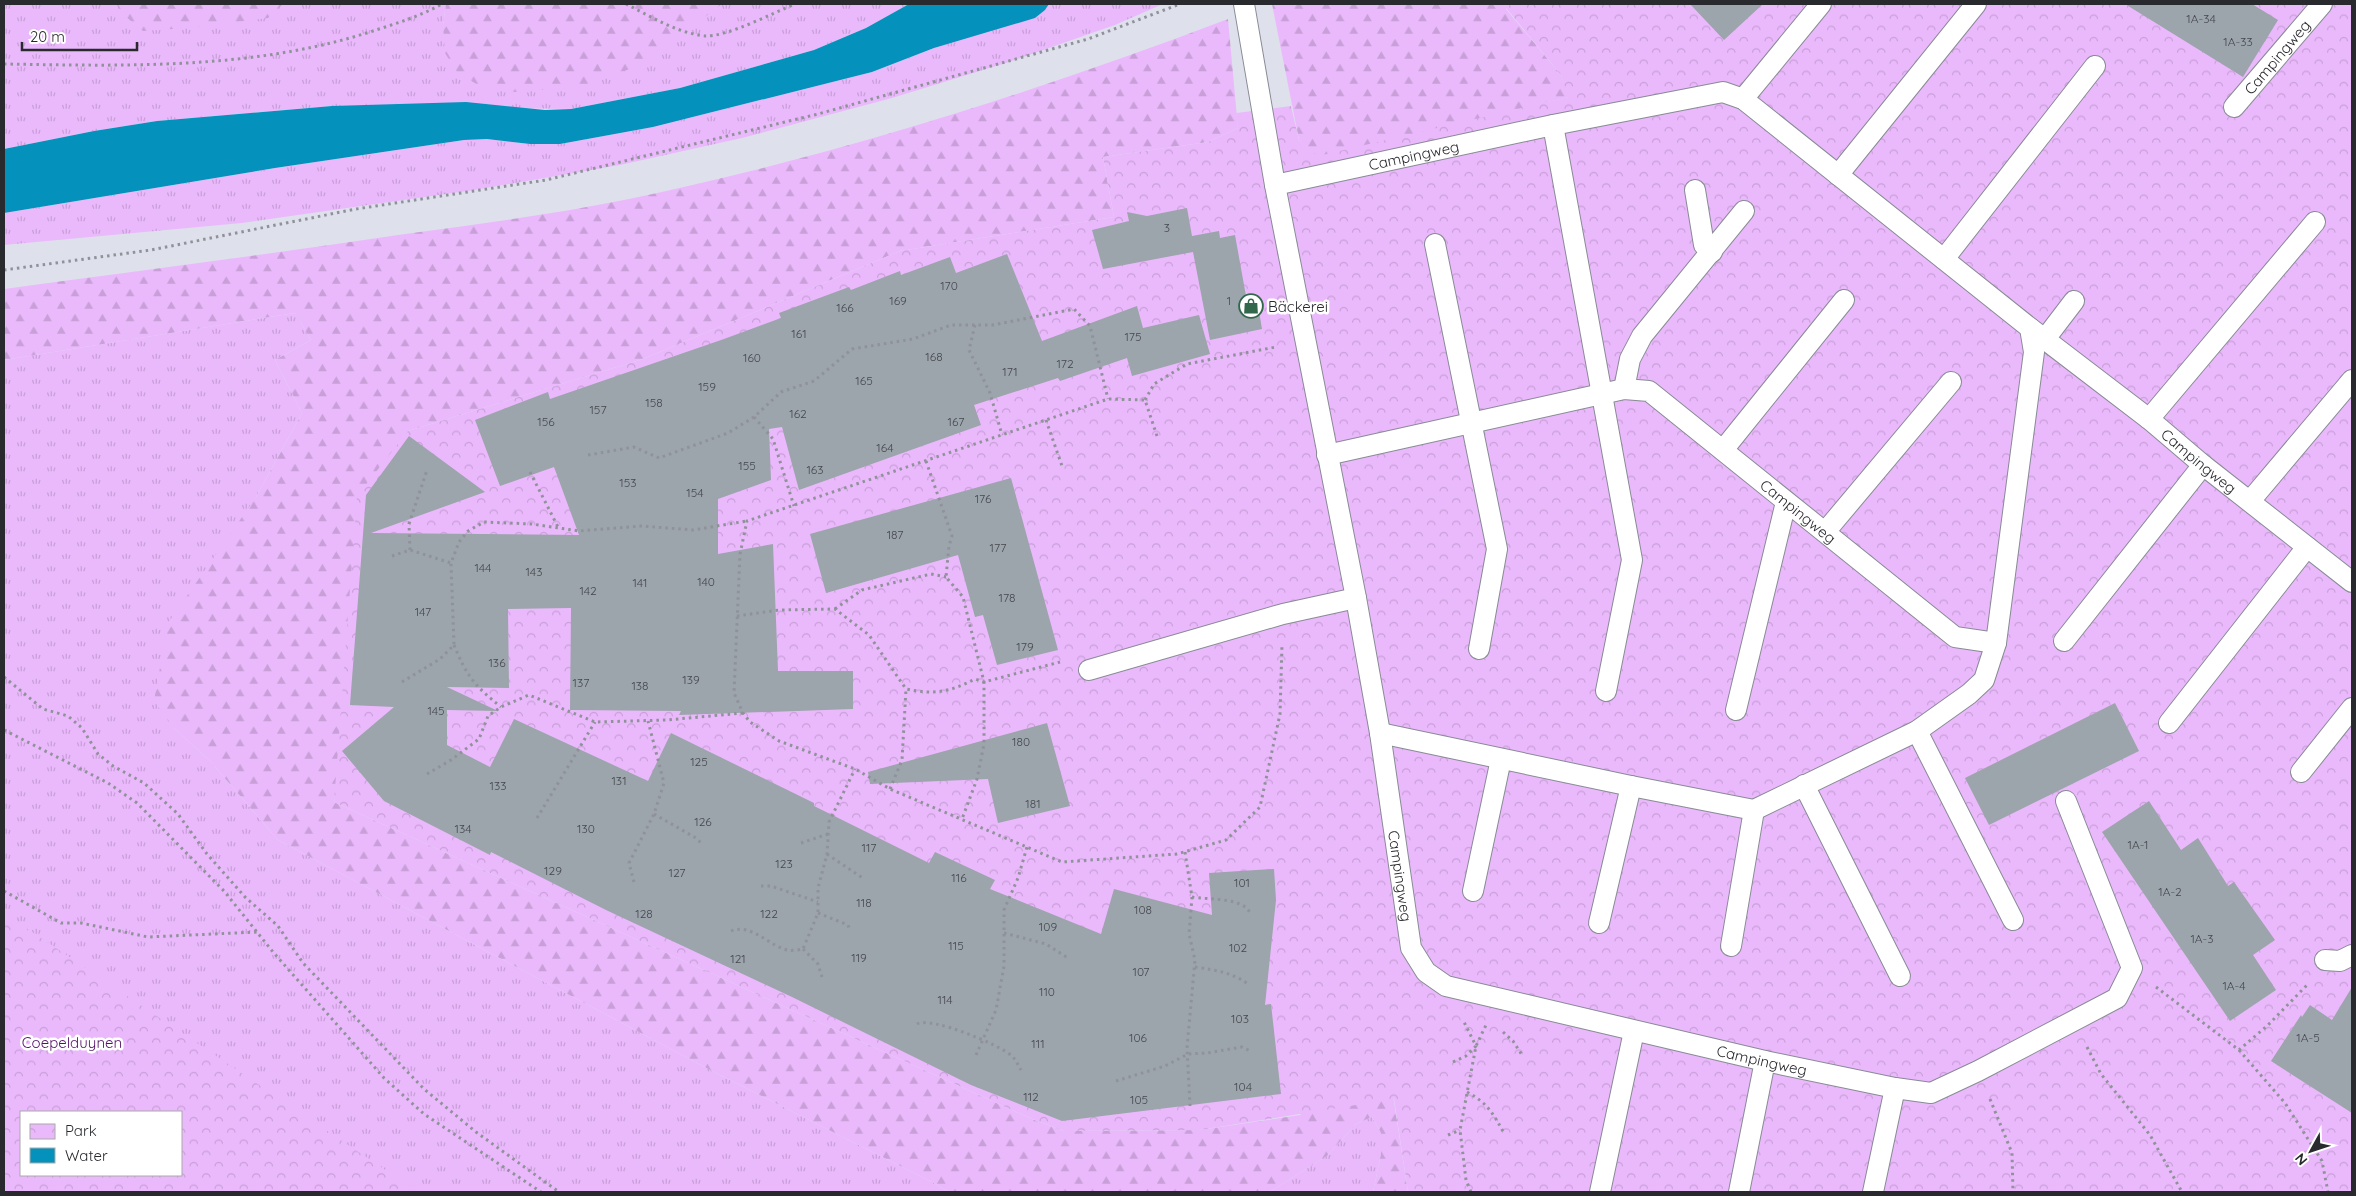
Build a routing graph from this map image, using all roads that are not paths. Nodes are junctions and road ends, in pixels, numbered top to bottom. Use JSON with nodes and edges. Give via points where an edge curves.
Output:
{"nodes":[{"id":1,"x":1244,"y":4,"type":"edge"},
{"id":2,"x":1821,"y":4,"type":"edge"},
{"id":3,"x":1976,"y":4,"type":"edge"},
{"id":4,"x":2322,"y":5,"type":"edge"},
{"id":5,"x":2094,"y":66,"type":"dead end"},
{"id":6,"x":1743,"y":99,"type":"junction"},
{"id":7,"x":2234,"y":107,"type":"dead end"},
{"id":8,"x":1553,"y":125,"type":"junction"},
{"id":9,"x":1838,"y":175,"type":"junction"},
{"id":10,"x":1275,"y":185,"type":"junction"},
{"id":11,"x":1695,"y":190,"type":"dead end"},
{"id":12,"x":1744,"y":211,"type":"dead end"},
{"id":13,"x":2314,"y":222,"type":"dead end"},
{"id":14,"x":1434,"y":244,"type":"dead end"},
{"id":15,"x":1712,"y":252,"type":"junction"},
{"id":16,"x":1944,"y":259,"type":"junction"},
{"id":17,"x":1844,"y":300,"type":"dead end"},
{"id":18,"x":2074,"y":301,"type":"dead end"},
{"id":19,"x":2038,"y":333,"type":"junction"},
{"id":20,"x":2352,"y":380,"type":"edge"},
{"id":21,"x":1951,"y":382,"type":"dead end"},
{"id":22,"x":1624,"y":389,"type":"junction"},
{"id":23,"x":1601,"y":395,"type":"junction"},
{"id":24,"x":2149,"y":419,"type":"junction"},
{"id":25,"x":1470,"y":422,"type":"junction"},
{"id":26,"x":1722,"y":450,"type":"junction"},
{"id":27,"x":1327,"y":455,"type":"junction"},
{"id":28,"x":2203,"y":465,"type":"junction"},
{"id":29,"x":2250,"y":501,"type":"junction"},
{"id":30,"x":1786,"y":502,"type":"junction"},
{"id":31,"x":1826,"y":532,"type":"junction"},
{"id":32,"x":2307,"y":547,"type":"junction"},
{"id":33,"x":2352,"y":582,"type":"edge"},
{"id":34,"x":1356,"y":598,"type":"junction"},
{"id":35,"x":2064,"y":641,"type":"dead end"},
{"id":36,"x":1996,"y":642,"type":"junction"},
{"id":37,"x":1479,"y":649,"type":"dead end"},
{"id":38,"x":1089,"y":670,"type":"road end"},
{"id":39,"x":1606,"y":691,"type":"dead end"},
{"id":40,"x":2352,"y":708,"type":"edge"},
{"id":41,"x":1736,"y":710,"type":"dead end"},
{"id":42,"x":2169,"y":723,"type":"dead end"},
{"id":43,"x":1917,"y":731,"type":"junction"},
{"id":44,"x":1380,"y":733,"type":"junction"},
{"id":45,"x":1501,"y":759,"type":"junction"},
{"id":46,"x":2301,"y":772,"type":"dead end"},
{"id":47,"x":1804,"y":785,"type":"junction"},
{"id":48,"x":1631,"y":786,"type":"junction"},
{"id":49,"x":2066,"y":801,"type":"dead end"},
{"id":50,"x":1754,"y":810,"type":"junction"},
{"id":51,"x":1473,"y":891,"type":"dead end"},
{"id":52,"x":2013,"y":920,"type":"dead end"},
{"id":53,"x":1599,"y":923,"type":"dead end"},
{"id":54,"x":1731,"y":946,"type":"dead end"},
{"id":55,"x":2352,"y":955,"type":"edge"},
{"id":56,"x":2324,"y":960,"type":"road end"},
{"id":57,"x":1900,"y":976,"type":"dead end"},
{"id":58,"x":1634,"y":1031,"type":"junction"},
{"id":59,"x":1765,"y":1061,"type":"junction"},
{"id":60,"x":1895,"y":1088,"type":"junction"},
{"id":61,"x":1600,"y":1192,"type":"edge"},
{"id":62,"x":1739,"y":1192,"type":"edge"},
{"id":63,"x":1873,"y":1192,"type":"edge"}],
"edges":[{"from":1,"to":10,"type":"lane","name":"Campingweg"},
{"from":2,"to":6,"type":"lane"},
{"from":3,"to":9,"type":"lane"},
{"from":4,"to":7,"type":"lane","name":"Campingweg"},
{"from":5,"to":16,"type":"lane"},
{"from":6,"to":8,"type":"lane","name":"Campingweg","via":[[1723,92]]},
{"from":6,"to":9,"type":"lane","name":"Campingweg"},
{"from":8,"to":10,"type":"lane","name":"Campingweg"},
{"from":8,"to":23,"type":"lane"},
{"from":9,"to":16,"type":"lane","name":"Campingweg"},
{"from":10,"to":27,"type":"lane","name":"Campingweg"},
{"from":11,"to":15,"type":"lane","via":[[1704,245]]},
{"from":12,"to":15,"type":"lane"},
{"from":13,"to":24,"type":"lane"},
{"from":14,"to":25,"type":"lane"},
{"from":15,"to":22,"type":"lane","via":[[1642,336],[1630,359]]},
{"from":16,"to":19,"type":"lane","name":"Campingweg"},
{"from":17,"to":26,"type":"lane"},
{"from":18,"to":19,"type":"lane"},
{"from":19,"to":24,"type":"lane","name":"Campingweg"},
{"from":19,"to":36,"type":"lane"},
{"from":20,"to":29,"type":"lane"},
{"from":21,"to":31,"type":"lane"},
{"from":22,"to":23,"type":"lane","name":"Campingweg"},
{"from":22,"to":26,"type":"lane","name":"Campingweg","via":[[1650,391]]},
{"from":23,"to":25,"type":"lane","name":"Campingweg"},
{"from":23,"to":39,"type":"lane","via":[[1632,560]]},
{"from":24,"to":28,"type":"lane","name":"Campingweg"},
{"from":25,"to":27,"type":"lane","name":"Campingweg"},
{"from":25,"to":37,"type":"lane","via":[[1497,549]]},
{"from":26,"to":30,"type":"lane","name":"Campingweg"},
{"from":27,"to":34,"type":"lane","name":"Campingweg"},
{"from":28,"to":29,"type":"lane","name":"Campingweg"},
{"from":28,"to":35,"type":"lane"},
{"from":29,"to":32,"type":"lane","name":"Campingweg"},
{"from":30,"to":31,"type":"lane","name":"Campingweg"},
{"from":30,"to":41,"type":"lane"},
{"from":31,"to":36,"type":"lane","name":"Campingweg","via":[[1955,637]]},
{"from":32,"to":33,"type":"lane","name":"Campingweg"},
{"from":32,"to":42,"type":"lane"},
{"from":34,"to":38,"type":"lane","via":[[1283,614]]},
{"from":34,"to":44,"type":"lane","name":"Campingweg"},
{"from":36,"to":43,"type":"lane","via":[[1984,680]]},
{"from":40,"to":46,"type":"lane"},
{"from":43,"to":47,"type":"lane"},
{"from":43,"to":52,"type":"lane"},
{"from":44,"to":45,"type":"lane"},
{"from":44,"to":58,"type":"lane","name":"Campingweg","via":[[1411,948],[1426,972],[1446,986]]},
{"from":45,"to":48,"type":"lane"},
{"from":45,"to":51,"type":"lane"},
{"from":47,"to":50,"type":"lane"},
{"from":47,"to":57,"type":"lane"},
{"from":48,"to":50,"type":"lane"},
{"from":48,"to":53,"type":"lane"},
{"from":49,"to":60,"type":"lane","name":"Campingweg","via":[[2132,968],[2117,998],[1931,1093]]},
{"from":50,"to":54,"type":"lane"},
{"from":55,"to":56,"type":"lane","via":[[2340,961]]},
{"from":58,"to":59,"type":"lane","name":"Campingweg"},
{"from":58,"to":61,"type":"lane"},
{"from":59,"to":60,"type":"lane","name":"Campingweg"},
{"from":59,"to":62,"type":"lane"},
{"from":60,"to":63,"type":"lane"}]}
